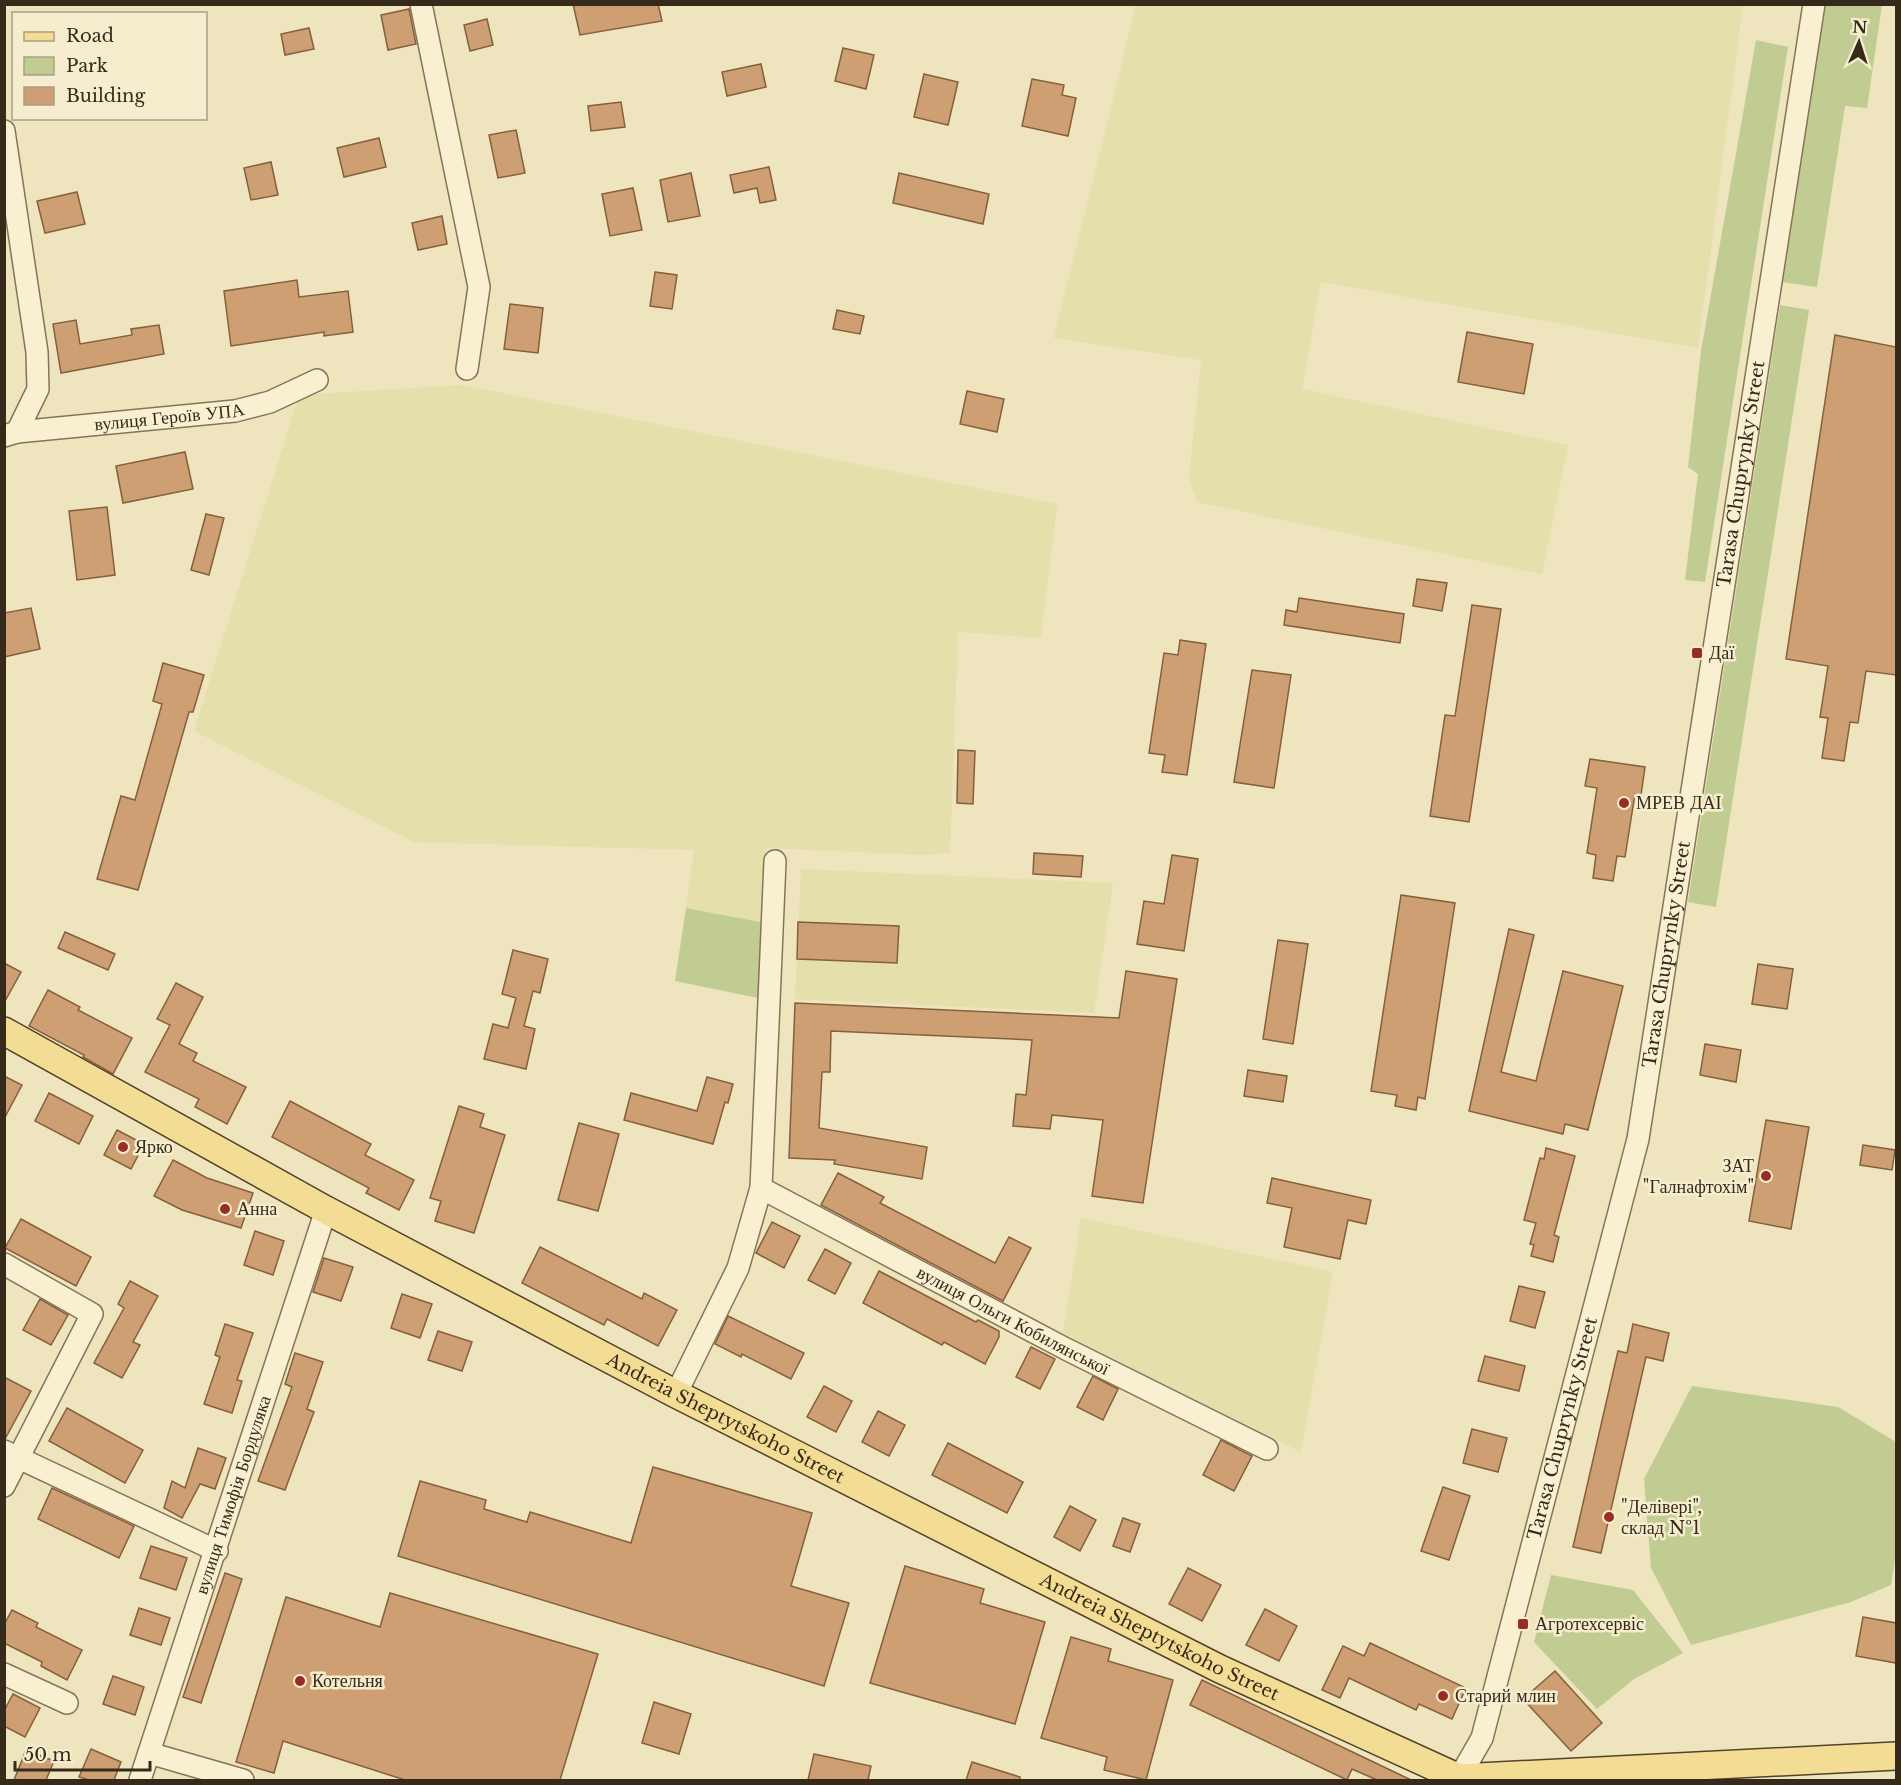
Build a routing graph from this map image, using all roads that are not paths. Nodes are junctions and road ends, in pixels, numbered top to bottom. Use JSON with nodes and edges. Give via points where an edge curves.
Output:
{"nodes":[{"id":1,"x":421,"y":4,"type":"edge"},
{"id":2,"x":1814,"y":4,"type":"edge"},
{"id":3,"x":4,"y":131,"type":"edge"},
{"id":4,"x":467,"y":369,"type":"dead end"},
{"id":5,"x":316,"y":380,"type":"dead end"},
{"id":6,"x":11,"y":434,"type":"edge"},
{"id":7,"x":775,"y":861,"type":"dead end"},
{"id":8,"x":4,"y":1031,"type":"edge"},
{"id":9,"x":761,"y":1188,"type":"junction"},
{"id":10,"x":326,"y":1210,"type":"junction"},
{"id":11,"x":4,"y":1264,"type":"edge"},
{"id":12,"x":676,"y":1394,"type":"junction"},
{"id":13,"x":1267,"y":1449,"type":"dead end"},
{"id":14,"x":12,"y":1455,"type":"edge"},
{"id":15,"x":4,"y":1486,"type":"edge"},
{"id":16,"x":217,"y":1551,"type":"junction"},
{"id":17,"x":4,"y":1674,"type":"edge"},
{"id":18,"x":67,"y":1703,"type":"dead end"},
{"id":19,"x":149,"y":1753,"type":"junction"},
{"id":20,"x":1896,"y":1756,"type":"edge"},
{"id":21,"x":1713,"y":1773,"type":"edge"},
{"id":22,"x":1459,"y":1779,"type":"edge"},
{"id":23,"x":140,"y":1780,"type":"edge"},
{"id":24,"x":243,"y":1780,"type":"edge"}],
"edges":[{"from":1,"to":4,"type":"street","via":[[479,287]]},
{"from":2,"to":22,"type":"street","name":"Tarasa Chuprynky Street","via":[[1638,1139],[1482,1738]]},
{"from":3,"to":6,"type":"street","via":[[37,352],[38,389]]},
{"from":5,"to":6,"type":"street","name":"вулиця Героїв УПА","via":[[270,402],[235,411]]},
{"from":7,"to":9,"type":"street"},
{"from":8,"to":10,"type":"main road","name":"Andreia Sheptytskoho Street"},
{"from":9,"to":12,"type":"street","via":[[738,1268]]},
{"from":9,"to":13,"type":"street","name":"вулиця Ольги Кобилянської","via":[[1066,1349]]},
{"from":10,"to":12,"type":"main road","name":"Andreia Sheptytskoho Street"},
{"from":10,"to":16,"type":"street","name":"вулиця Тимофія Бордуляка"},
{"from":11,"to":14,"type":"street","via":[[92,1314]]},
{"from":12,"to":22,"type":"main road","name":"Andreia Sheptytskoho Street","via":[[1220,1669]]},
{"from":14,"to":15,"type":"street"},
{"from":14,"to":16,"type":"street"},
{"from":16,"to":19,"type":"street","name":"вулиця Тимофія Бордуляка"},
{"from":17,"to":18,"type":"street"},
{"from":19,"to":23,"type":"street","name":"вулиця Тимофія Бордуляка"},
{"from":19,"to":24,"type":"street"},
{"from":20,"to":21,"type":"main road"},
{"from":21,"to":22,"type":"main road"}]}
